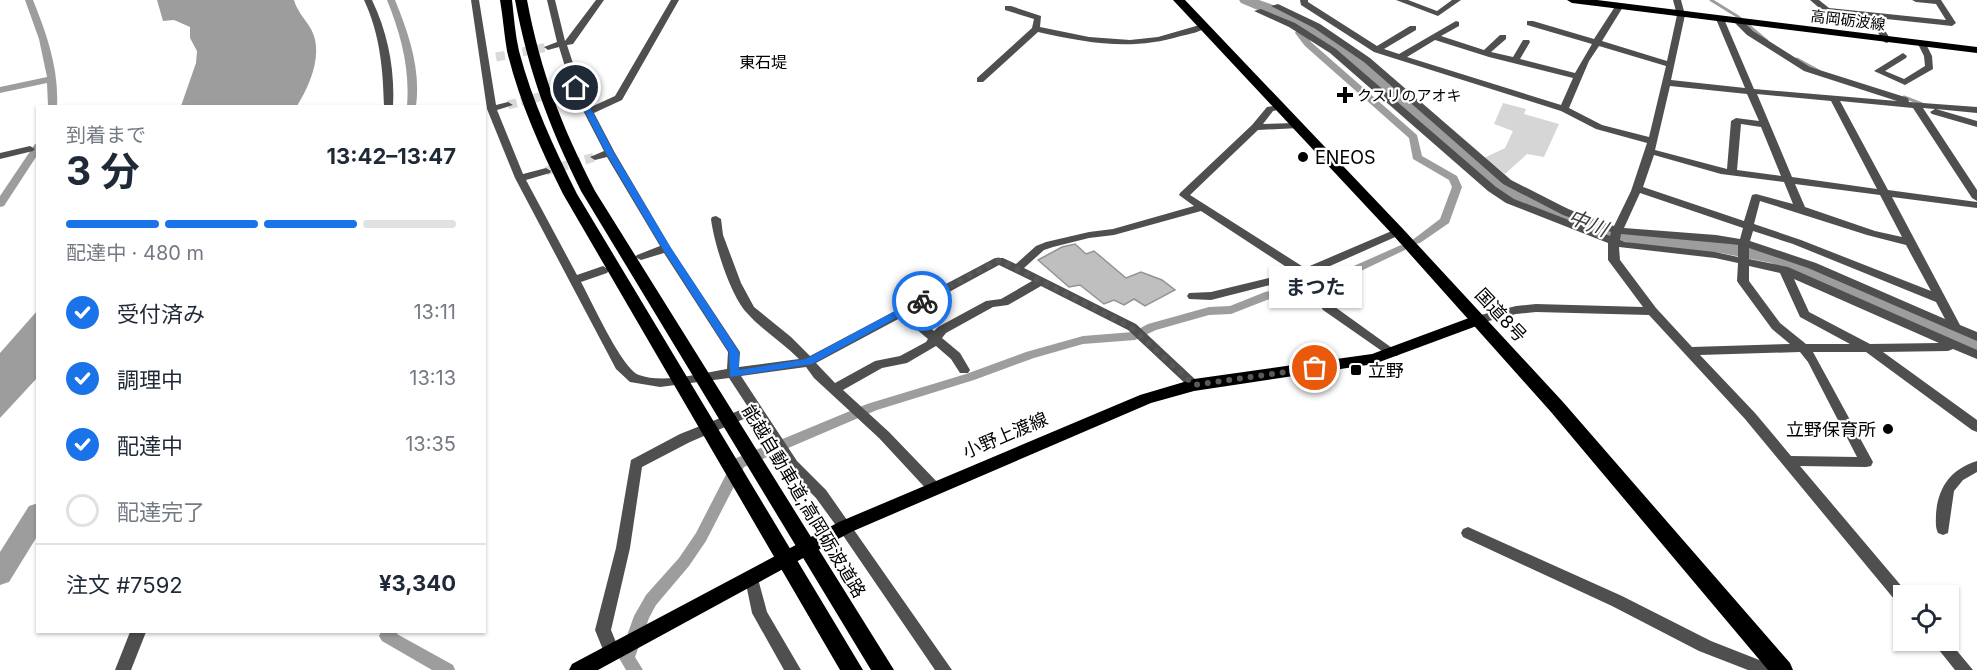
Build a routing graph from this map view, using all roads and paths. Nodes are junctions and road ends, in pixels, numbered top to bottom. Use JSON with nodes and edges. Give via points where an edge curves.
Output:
{"nodes":[{"id":1,"x":368,"y":0,"type":"edge"},
{"id":2,"x":476,"y":0,"type":"edge"},
{"id":3,"x":551,"y":0,"type":"edge"},
{"id":4,"x":600,"y":0,"type":"edge"},
{"id":5,"x":675,"y":0,"type":"edge"},
{"id":6,"x":1179,"y":0,"type":"edge"},
{"id":7,"x":1304,"y":0,"type":"edge"},
{"id":8,"x":1400,"y":0,"type":"edge"},
{"id":9,"x":1457,"y":0,"type":"edge"},
{"id":10,"x":1572,"y":0,"type":"edge"},
{"id":11,"x":1677,"y":0,"type":"edge"},
{"id":12,"x":1814,"y":0,"type":"edge"},
{"id":13,"x":1916,"y":0,"type":"edge"},
{"id":14,"x":510,"y":1,"type":"edge"},
{"id":15,"x":1275,"y":6,"type":"dead end"},
{"id":16,"x":1619,"y":7,"type":"junction"},
{"id":17,"x":1008,"y":8,"type":"dead end"},
{"id":18,"x":1258,"y":11,"type":"dead end"},
{"id":19,"x":1681,"y":15,"type":"junction"},
{"id":20,"x":1871,"y":15,"type":"junction"},
{"id":21,"x":1720,"y":19,"type":"junction"},
{"id":22,"x":1738,"y":21,"type":"junction"},
{"id":23,"x":1530,"y":23,"type":"dead end"},
{"id":24,"x":1456,"y":24,"type":"dead end"},
{"id":25,"x":1203,"y":27,"type":"junction"},
{"id":26,"x":1413,"y":28,"type":"dead end"},
{"id":27,"x":1036,"y":29,"type":"junction"},
{"id":28,"x":1434,"y":37,"type":"junction"},
{"id":29,"x":1503,"y":37,"type":"dead end"},
{"id":30,"x":1887,"y":39,"type":"junction"},
{"id":31,"x":1526,"y":42,"type":"dead end"},
{"id":32,"x":1596,"y":44,"type":"junction"},
{"id":33,"x":1922,"y":44,"type":"junction"},
{"id":34,"x":562,"y":45,"type":"junction"},
{"id":35,"x":549,"y":47,"type":"tunnel mouth"},
{"id":36,"x":1377,"y":50,"type":"junction"},
{"id":37,"x":1977,"y":50,"type":"edge"},
{"id":38,"x":1485,"y":53,"type":"junction"},
{"id":39,"x":1904,"y":56,"type":"dead end"},
{"id":40,"x":496,"y":57,"type":"tunnel mouth"},
{"id":41,"x":1399,"y":58,"type":"junction"},
{"id":42,"x":484,"y":59,"type":"junction"},
{"id":43,"x":1515,"y":61,"type":"junction"},
{"id":44,"x":1670,"y":64,"type":"junction"},
{"id":45,"x":1578,"y":76,"type":"junction"},
{"id":46,"x":980,"y":80,"type":"dead end"},
{"id":47,"x":1665,"y":82,"type":"junction"},
{"id":48,"x":576,"y":88,"type":"junction"},
{"id":49,"x":563,"y":91,"type":"tunnel mouth"},
{"id":50,"x":1751,"y":91,"type":"junction"},
{"id":51,"x":1834,"y":98,"type":"junction"},
{"id":52,"x":389,"y":105,"type":"edge"},
{"id":53,"x":508,"y":105,"type":"tunnel mouth"},
{"id":54,"x":1919,"y":106,"type":"junction"},
{"id":55,"x":1279,"y":108,"type":"junction"},
{"id":56,"x":492,"y":109,"type":"junction"},
{"id":57,"x":1564,"y":109,"type":"junction"},
{"id":58,"x":590,"y":111,"type":"junction"},
{"id":59,"x":1977,"y":111,"type":"edge"},
{"id":60,"x":1977,"y":124,"type":"edge"},
{"id":61,"x":1766,"y":125,"type":"junction"},
{"id":62,"x":1296,"y":126,"type":"junction"},
{"id":63,"x":1255,"y":127,"type":"junction"},
{"id":64,"x":1651,"y":146,"type":"junction"},
{"id":65,"x":30,"y":149,"type":"dead end"},
{"id":66,"x":610,"y":153,"type":"junction"},
{"id":67,"x":0,"y":156,"type":"edge"},
{"id":68,"x":595,"y":157,"type":"tunnel mouth"},
{"id":69,"x":546,"y":171,"type":"tunnel mouth"},
{"id":70,"x":1732,"y":172,"type":"junction"},
{"id":71,"x":520,"y":178,"type":"junction"},
{"id":72,"x":1788,"y":179,"type":"junction"},
{"id":73,"x":1637,"y":189,"type":"junction"},
{"id":74,"x":1884,"y":192,"type":"junction"},
{"id":75,"x":1184,"y":195,"type":"junction"},
{"id":76,"x":1977,"y":198,"type":"edge"},
{"id":77,"x":1977,"y":205,"type":"edge"},
{"id":78,"x":1202,"y":207,"type":"junction"},
{"id":79,"x":1800,"y":208,"type":"junction"},
{"id":80,"x":1181,"y":213,"type":"junction"},
{"id":81,"x":716,"y":219,"type":"dead end"},
{"id":82,"x":1748,"y":225,"type":"junction"},
{"id":83,"x":1398,"y":232,"type":"junction"},
{"id":84,"x":1616,"y":236,"type":"junction"},
{"id":85,"x":1910,"y":242,"type":"junction"},
{"id":86,"x":666,"y":248,"type":"junction"},
{"id":87,"x":1743,"y":251,"type":"junction"},
{"id":88,"x":641,"y":257,"type":"dead end"},
{"id":89,"x":1017,"y":269,"type":"junction"},
{"id":90,"x":603,"y":270,"type":"dead end"},
{"id":91,"x":1784,"y":270,"type":"junction"},
{"id":92,"x":1304,"y":273,"type":"junction"},
{"id":93,"x":574,"y":280,"type":"junction"},
{"id":94,"x":1040,"y":281,"type":"junction"},
{"id":95,"x":1193,"y":296,"type":"dead end"},
{"id":96,"x":1942,"y":300,"type":"junction"},
{"id":97,"x":1652,"y":310,"type":"junction"},
{"id":98,"x":903,"y":311,"type":"junction"},
{"id":99,"x":1477,"y":320,"type":"junction"},
{"id":100,"x":1956,"y":328,"type":"junction"},
{"id":101,"x":1975,"y":337,"type":"edge"},
{"id":102,"x":935,"y":339,"type":"junction"},
{"id":103,"x":1956,"y":344,"type":"junction"},
{"id":104,"x":1804,"y":349,"type":"junction"},
{"id":105,"x":1870,"y":349,"type":"junction"},
{"id":106,"x":1690,"y":351,"type":"junction"},
{"id":107,"x":1393,"y":353,"type":"junction"},
{"id":108,"x":1977,"y":355,"type":"edge"},
{"id":109,"x":809,"y":362,"type":"junction"},
{"id":110,"x":964,"y":370,"type":"dead end"},
{"id":111,"x":733,"y":374,"type":"junction"},
{"id":112,"x":1194,"y":385,"type":"junction"},
{"id":113,"x":835,"y":389,"type":"junction"},
{"id":114,"x":756,"y":409,"type":"junction"},
{"id":115,"x":1977,"y":428,"type":"edge"},
{"id":116,"x":1788,"y":461,"type":"junction"},
{"id":117,"x":1977,"y":466,"type":"edge"},
{"id":118,"x":935,"y":489,"type":"junction"},
{"id":119,"x":845,"y":527,"type":"junction"},
{"id":120,"x":1944,"y":529,"type":"dead end"},
{"id":121,"x":1468,"y":533,"type":"dead end"},
{"id":122,"x":752,"y":579,"type":"junction"},
{"id":123,"x":1893,"y":587,"type":"edge"},
{"id":124,"x":138,"y":633,"type":"edge"},
{"id":125,"x":1948,"y":651,"type":"edge"},
{"id":126,"x":612,"y":652,"type":"junction"},
{"id":127,"x":1773,"y":669,"type":"edge"},
{"id":128,"x":123,"y":670,"type":"edge"},
{"id":129,"x":579,"y":670,"type":"edge"},
{"id":130,"x":793,"y":670,"type":"edge"},
{"id":131,"x":852,"y":670,"type":"edge"},
{"id":132,"x":883,"y":670,"type":"edge"},
{"id":133,"x":944,"y":670,"type":"edge"},
{"id":134,"x":1965,"y":670,"type":"edge"}],
"edges":[{"from":1,"to":52,"type":"street","via":[[386,60]]},
{"from":2,"to":42,"type":"street"},
{"from":3,"to":34,"type":"street"},
{"from":4,"to":34,"type":"street","via":[[570,42]]},
{"from":5,"to":58,"type":"street","via":[[619,99]]},
{"from":6,"to":25,"type":"highway","name":"国道8号"},
{"from":7,"to":36,"type":"street"},
{"from":8,"to":9,"type":"street","via":[[1438,15]]},
{"from":10,"to":16,"type":"main road","name":"高岡砺波線"},
{"from":11,"to":19,"type":"street"},
{"from":12,"to":20,"type":"street","via":[[1827,10]]},
{"from":13,"to":20,"type":"street","via":[[1939,2],[1952,23]]},
{"from":14,"to":131,"type":"highway","name":"能越自動車道;高岡砺波道路","via":[[515,59],[538,128],[559,173]]},
{"from":14,"to":132,"type":"highway","name":"能越自動車道;高岡砺波道路","via":[[555,123],[601,211]]},
{"from":15,"to":84,"type":"street","via":[[1317,26],[1367,60],[1508,182]]},
{"from":16,"to":19,"type":"main road","name":"高岡砺波線"},
{"from":16,"to":32,"type":"street"},
{"from":17,"to":27,"type":"street","via":[[1038,18]]},
{"from":18,"to":84,"type":"street","via":[[1292,25],[1339,56],[1510,201]]},
{"from":19,"to":21,"type":"main road","name":"高岡砺波線"},
{"from":19,"to":44,"type":"street"},
{"from":20,"to":30,"type":"street"},
{"from":21,"to":22,"type":"main road","name":"高岡砺波線"},
{"from":21,"to":50,"type":"street"},
{"from":22,"to":30,"type":"main road","name":"高岡砺波線"},
{"from":22,"to":54,"type":"street","via":[[1807,69]]},
{"from":23,"to":32,"type":"street"},
{"from":24,"to":28,"type":"street"},
{"from":25,"to":27,"type":"street","via":[[1145,42],[1123,43]]},
{"from":25,"to":55,"type":"highway","name":"国道8号"},
{"from":26,"to":36,"type":"street"},
{"from":27,"to":46,"type":"street"},
{"from":28,"to":38,"type":"street"},
{"from":28,"to":41,"type":"street"},
{"from":29,"to":38,"type":"street"},
{"from":30,"to":33,"type":"main road","name":"高岡砺波線"},
{"from":31,"to":43,"type":"street"},
{"from":32,"to":44,"type":"street"},
{"from":32,"to":45,"type":"street"},
{"from":33,"to":37,"type":"main road","name":"高岡砺波線"},
{"from":33,"to":39,"type":"street","via":[[1930,67],[1905,82],[1878,71]]},
{"from":34,"to":35,"type":"street"},
{"from":34,"to":48,"type":"street"},
{"from":36,"to":41,"type":"street"},
{"from":38,"to":43,"type":"street"},
{"from":40,"to":42,"type":"street"},
{"from":41,"to":57,"type":"street"},
{"from":42,"to":56,"type":"street"},
{"from":43,"to":45,"type":"street"},
{"from":44,"to":47,"type":"street"},
{"from":45,"to":57,"type":"street"},
{"from":47,"to":50,"type":"street"},
{"from":47,"to":64,"type":"street"},
{"from":48,"to":49,"type":"street"},
{"from":48,"to":58,"type":"street"},
{"from":50,"to":51,"type":"street"},
{"from":50,"to":61,"type":"street"},
{"from":51,"to":54,"type":"street"},
{"from":51,"to":74,"type":"street"},
{"from":53,"to":56,"type":"street"},
{"from":54,"to":59,"type":"street"},
{"from":54,"to":60,"type":"street"},
{"from":54,"to":76,"type":"street"},
{"from":55,"to":62,"type":"highway","name":"国道8号"},
{"from":55,"to":63,"type":"street","via":[[1270,109]]},
{"from":56,"to":71,"type":"street"},
{"from":57,"to":64,"type":"street"},
{"from":58,"to":66,"type":"street"},
{"from":61,"to":70,"type":"street","via":[[1736,121]]},
{"from":61,"to":72,"type":"street"},
{"from":62,"to":63,"type":"street"},
{"from":62,"to":83,"type":"highway","name":"国道8号"},
{"from":63,"to":75,"type":"street"},
{"from":64,"to":70,"type":"street"},
{"from":64,"to":73,"type":"street"},
{"from":65,"to":67,"type":"street"},
{"from":66,"to":68,"type":"street"},
{"from":66,"to":86,"type":"street"},
{"from":69,"to":71,"type":"street"},
{"from":70,"to":72,"type":"street"},
{"from":71,"to":93,"type":"street"},
{"from":72,"to":74,"type":"street"},
{"from":72,"to":79,"type":"street"},
{"from":73,"to":82,"type":"street"},
{"from":73,"to":84,"type":"street"},
{"from":74,"to":77,"type":"street"},
{"from":74,"to":85,"type":"street"},
{"from":75,"to":78,"type":"street"},
{"from":75,"to":80,"type":"street"},
{"from":78,"to":80,"type":"street"},
{"from":78,"to":92,"type":"street"},
{"from":79,"to":82,"type":"street","via":[[1756,197]]},
{"from":79,"to":85,"type":"street","via":[[1880,237]]},
{"from":80,"to":89,"type":"street","via":[[1114,232],[1050,244]]},
{"from":81,"to":109,"type":"street","via":[[735,283],[750,310]]},
{"from":82,"to":87,"type":"street"},
{"from":82,"to":96,"type":"street"},
{"from":83,"to":92,"type":"street"},
{"from":83,"to":99,"type":"highway","name":"国道8号"},
{"from":84,"to":87,"type":"street"},
{"from":84,"to":87,"type":"street"},
{"from":84,"to":97,"type":"street","via":[[1611,250],[1614,260]]},
{"from":85,"to":96,"type":"street"},
{"from":86,"to":88,"type":"street"},
{"from":86,"to":111,"type":"street","via":[[734,352]]},
{"from":87,"to":91,"type":"street"},
{"from":87,"to":100,"type":"street","via":[[1813,266]]},
{"from":87,"to":104,"type":"street","via":[[1743,281],[1776,326]]},
{"from":89,"to":94,"type":"street"},
{"from":89,"to":98,"type":"street","via":[[999,260]]},
{"from":90,"to":93,"type":"street"},
{"from":91,"to":103,"type":"street"},
{"from":91,"to":105,"type":"street","via":[[1804,314]]},
{"from":92,"to":95,"type":"street","via":[[1211,296]]},
{"from":92,"to":107,"type":"street","via":[[1331,305]]},
{"from":93,"to":111,"type":"street","via":[[620,366],[634,379],[660,383]]},
{"from":94,"to":102,"type":"street","via":[[942,330]]},
{"from":94,"to":112,"type":"street","via":[[1131,327]]},
{"from":96,"to":100,"type":"street"},
{"from":97,"to":99,"type":"street","via":[[1536,308]]},
{"from":97,"to":106,"type":"street"},
{"from":98,"to":102,"type":"street"},
{"from":98,"to":109,"type":"street"},
{"from":99,"to":107,"type":"main road","name":"小野上渡線"},
{"from":99,"to":127,"type":"highway","name":"国道8号","via":[[1642,504]]},
{"from":100,"to":101,"type":"street"},
{"from":101,"to":103,"type":"street"},
{"from":102,"to":110,"type":"street","via":[[956,356]]},
{"from":102,"to":113,"type":"street","via":[[903,360],[879,364]]},
{"from":103,"to":105,"type":"street"},
{"from":103,"to":108,"type":"street"},
{"from":104,"to":105,"type":"street"},
{"from":104,"to":106,"type":"street"},
{"from":104,"to":116,"type":"street","via":[[1866,462]]},
{"from":105,"to":115,"type":"street"},
{"from":106,"to":116,"type":"street"},
{"from":107,"to":112,"type":"main road","name":"小野上渡線"},
{"from":109,"to":111,"type":"street"},
{"from":109,"to":113,"type":"street"},
{"from":111,"to":114,"type":"street"},
{"from":112,"to":118,"type":"main road","name":"小野上渡線","via":[[1146,399]]},
{"from":113,"to":118,"type":"street"},
{"from":114,"to":119,"type":"street","via":[[792,465],[821,494]]},
{"from":114,"to":126,"type":"street","via":[[685,438],[636,464],[623,548],[603,630]]},
{"from":116,"to":123,"type":"street"},
{"from":117,"to":120,"type":"street","via":[[1949,484],[1943,502]]},
{"from":118,"to":119,"type":"main road","name":"小野上渡線"},
{"from":119,"to":122,"type":"main road","name":"小野上渡線"},
{"from":119,"to":133,"type":"street"},
{"from":121,"to":127,"type":"street","via":[[1705,646]]},
{"from":122,"to":126,"type":"main road","name":"小野上渡線"},
{"from":122,"to":130,"type":"street","via":[[760,613]]},
{"from":124,"to":128,"type":"street"},
{"from":125,"to":134,"type":"street"},
{"from":126,"to":129,"type":"main road","name":"小野上渡線"}]}
